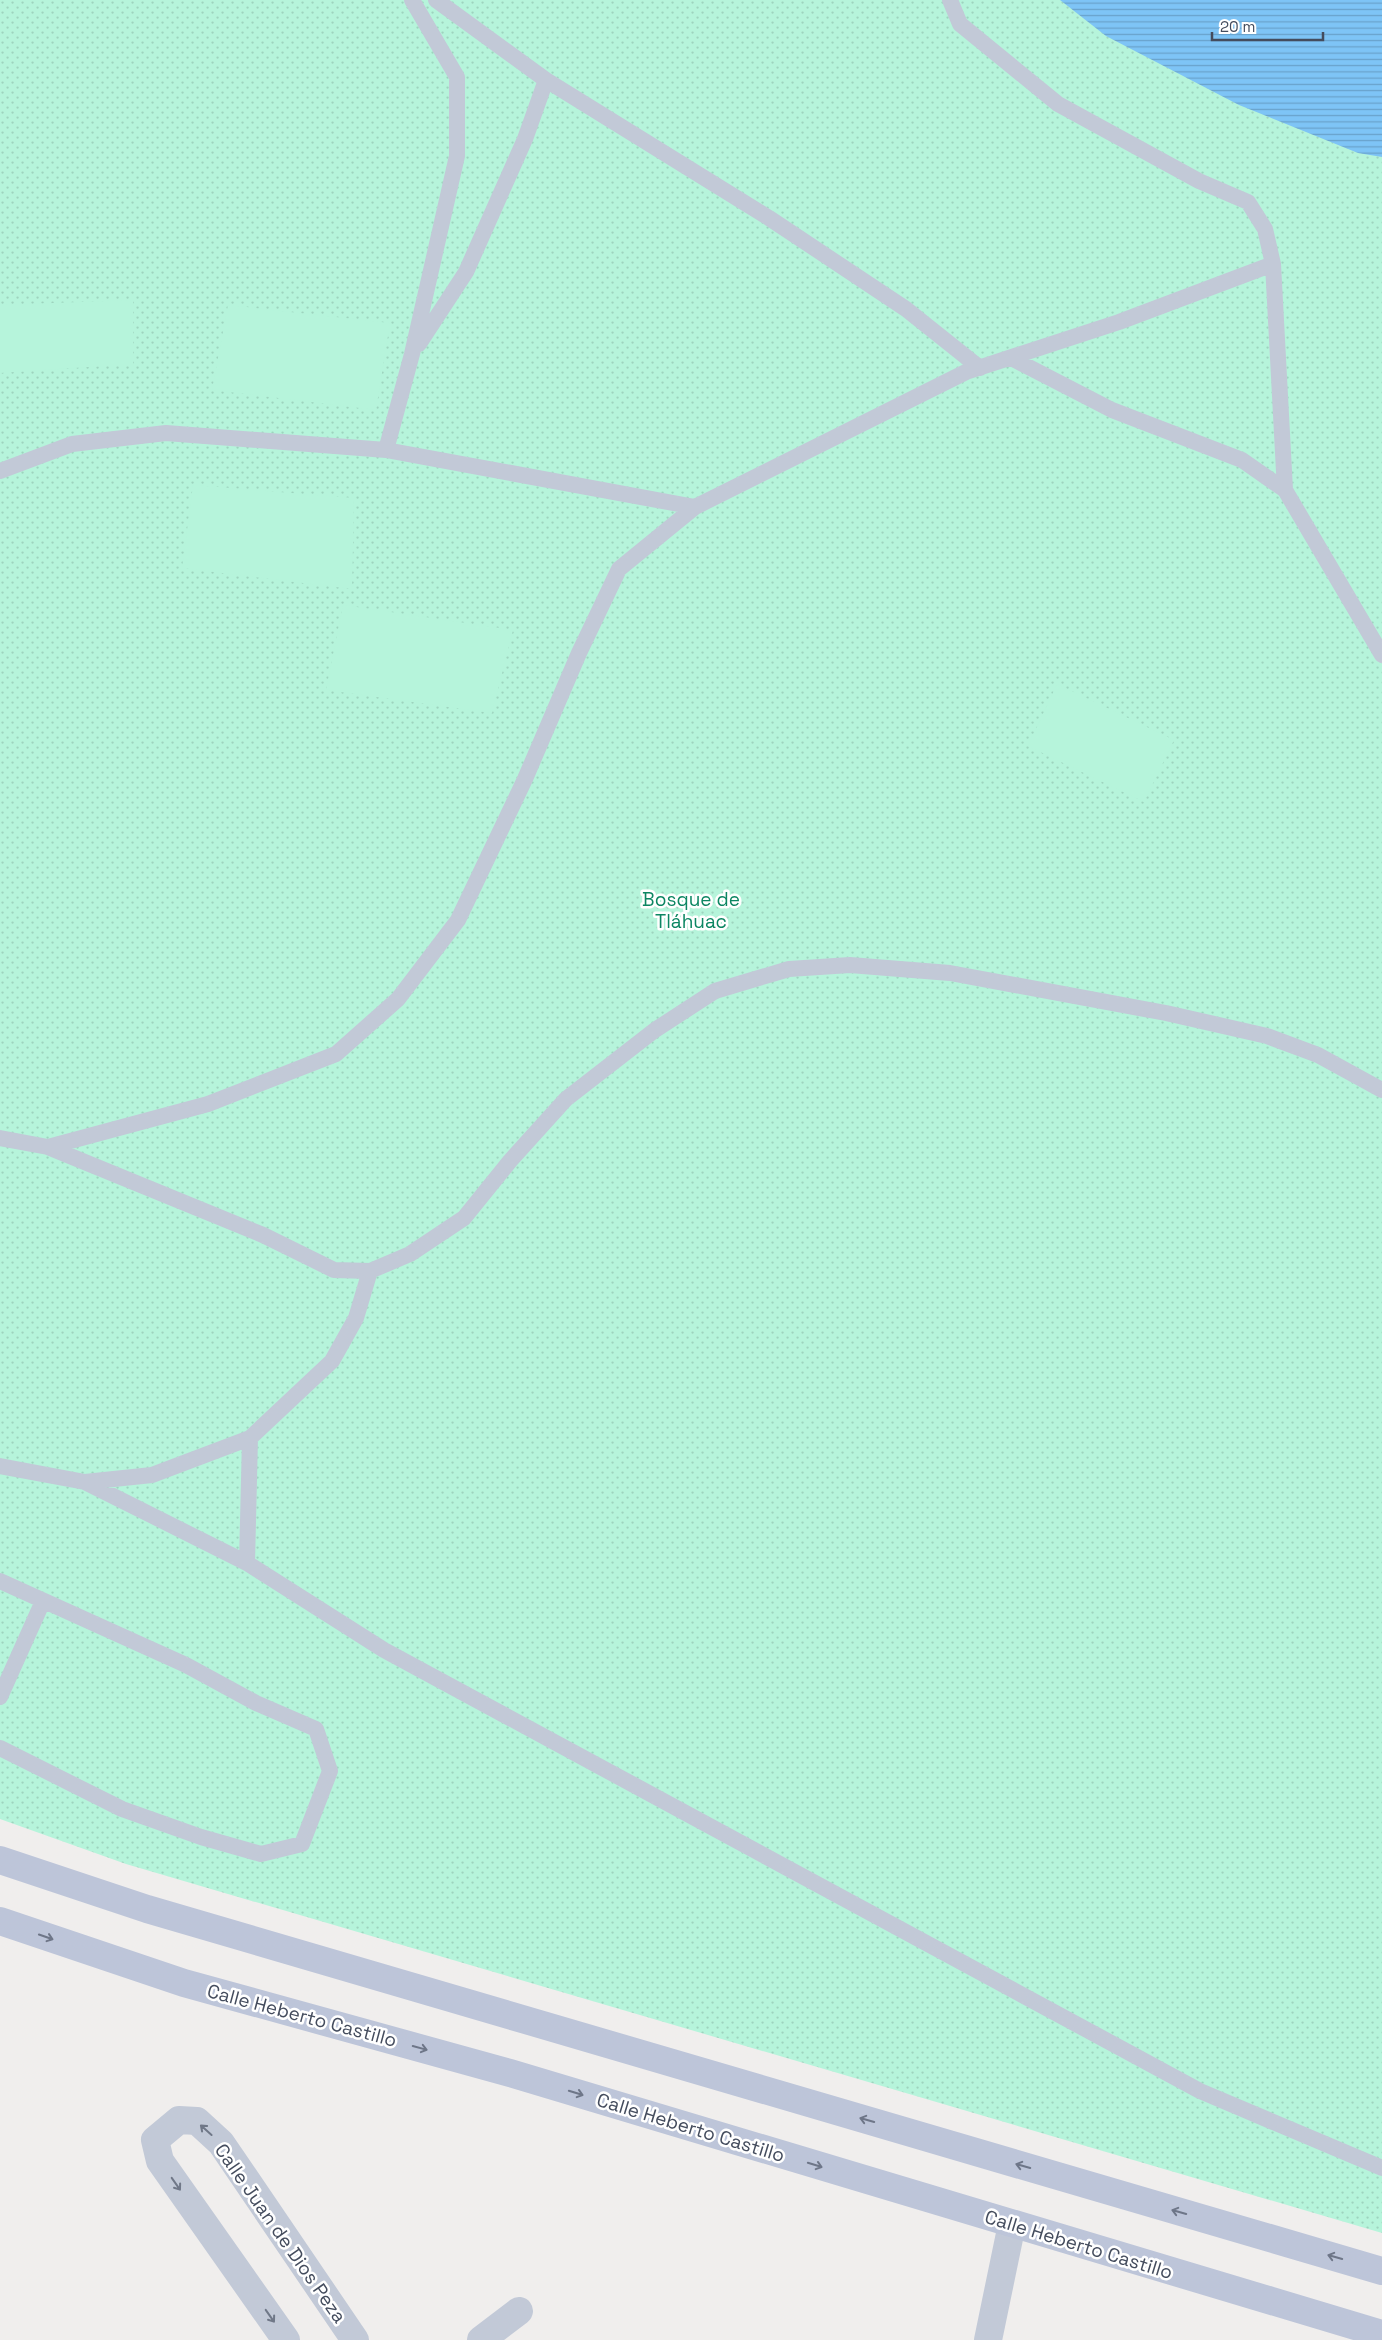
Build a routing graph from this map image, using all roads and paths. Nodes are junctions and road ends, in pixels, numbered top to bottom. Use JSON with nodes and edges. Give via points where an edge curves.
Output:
{"nodes":[{"id":1,"x":412,"y":0,"type":"edge"},
{"id":2,"x":436,"y":0,"type":"edge"},
{"id":3,"x":950,"y":0,"type":"edge"},
{"id":4,"x":546,"y":80,"type":"junction"},
{"id":5,"x":1273,"y":264,"type":"junction"},
{"id":6,"x":412,"y":354,"type":"junction"},
{"id":7,"x":1011,"y":358,"type":"junction"},
{"id":8,"x":980,"y":368,"type":"junction"},
{"id":9,"x":386,"y":450,"type":"junction"},
{"id":10,"x":0,"y":471,"type":"edge"},
{"id":11,"x":1285,"y":490,"type":"junction"},
{"id":12,"x":695,"y":507,"type":"junction"},
{"id":13,"x":1382,"y":655,"type":"edge"},
{"id":14,"x":1382,"y":1090,"type":"edge"},
{"id":15,"x":0,"y":1138,"type":"edge"},
{"id":16,"x":48,"y":1147,"type":"junction"},
{"id":17,"x":370,"y":1271,"type":"junction"},
{"id":18,"x":250,"y":1438,"type":"junction"},
{"id":19,"x":0,"y":1466,"type":"edge"},
{"id":20,"x":85,"y":1482,"type":"junction"},
{"id":21,"x":247,"y":1563,"type":"junction"},
{"id":22,"x":0,"y":1581,"type":"edge"},
{"id":23,"x":43,"y":1601,"type":"junction"},
{"id":24,"x":0,"y":1697,"type":"edge"},
{"id":25,"x":0,"y":1748,"type":"edge"},
{"id":26,"x":0,"y":1860,"type":"edge"},
{"id":27,"x":0,"y":1921,"type":"edge"},
{"id":28,"x":1382,"y":2168,"type":"edge"},
{"id":29,"x":1012,"y":2224,"type":"junction"},
{"id":30,"x":1382,"y":2271,"type":"edge"},
{"id":31,"x":519,"y":2311,"type":"dead end"},
{"id":32,"x":1382,"y":2334,"type":"edge"},
{"id":33,"x":286,"y":2340,"type":"edge"},
{"id":34,"x":355,"y":2340,"type":"edge"},
{"id":35,"x":481,"y":2340,"type":"edge"},
{"id":36,"x":988,"y":2340,"type":"edge"}],
"edges":[{"from":1,"to":6,"type":"lane","via":[[457,77],[457,156]]},
{"from":2,"to":4,"type":"lane"},
{"from":3,"to":5,"type":"lane","via":[[960,24],[1058,104],[1199,181],[1248,202],[1266,229]]},
{"from":4,"to":6,"type":"lane","via":[[525,139],[466,272]]},
{"from":4,"to":8,"type":"lane","via":[[906,309]]},
{"from":5,"to":7,"type":"lane","via":[[1120,322]]},
{"from":5,"to":11,"type":"lane"},
{"from":6,"to":9,"type":"lane"},
{"from":7,"to":8,"type":"lane"},
{"from":7,"to":11,"type":"lane","via":[[1112,410],[1242,460]]},
{"from":8,"to":12,"type":"lane","via":[[966,372]]},
{"from":9,"to":10,"type":"lane","via":[[166,433],[72,444]]},
{"from":9,"to":12,"type":"lane"},
{"from":11,"to":13,"type":"lane"},
{"from":12,"to":16,"type":"lane","via":[[619,568],[458,920],[398,999],[336,1054],[208,1104]]},
{"from":14,"to":17,"type":"lane","via":[[1318,1055],[1267,1036],[1166,1013],[950,973],[850,965],[789,969],[715,991],[655,1030],[566,1098],[464,1218],[410,1254]]},
{"from":15,"to":16,"type":"lane"},
{"from":16,"to":17,"type":"lane","via":[[263,1235],[334,1270]]},
{"from":17,"to":18,"type":"lane","via":[[356,1318],[332,1361]]},
{"from":18,"to":20,"type":"lane","via":[[152,1475]]},
{"from":18,"to":21,"type":"lane"},
{"from":19,"to":20,"type":"lane"},
{"from":20,"to":21,"type":"lane"},
{"from":21,"to":28,"type":"lane","via":[[384,1650],[1200,2091]]},
{"from":22,"to":23,"type":"lane"},
{"from":23,"to":24,"type":"lane"},
{"from":23,"to":25,"type":"lane","via":[[186,1665],[256,1703],[316,1729],[330,1771],[302,1844],[261,1854],[122,1809]]},
{"from":30,"to":26,"type":"main road","one_way":true,"via":[[146,1909]]},
{"from":27,"to":29,"type":"main road","name":"Calle Heberto Castillo","one_way":true,"via":[[184,1983],[510,2073]]},
{"from":29,"to":32,"type":"main road","name":"Calle Heberto Castillo"},
{"from":29,"to":36,"type":"street"},
{"from":31,"to":35,"type":"street"},
{"from":34,"to":33,"type":"street","name":"Calle Juan de Dios Peza","one_way":true,"via":[[221,2143],[197,2121],[179,2120],[156,2140],[160,2161]]}]}
